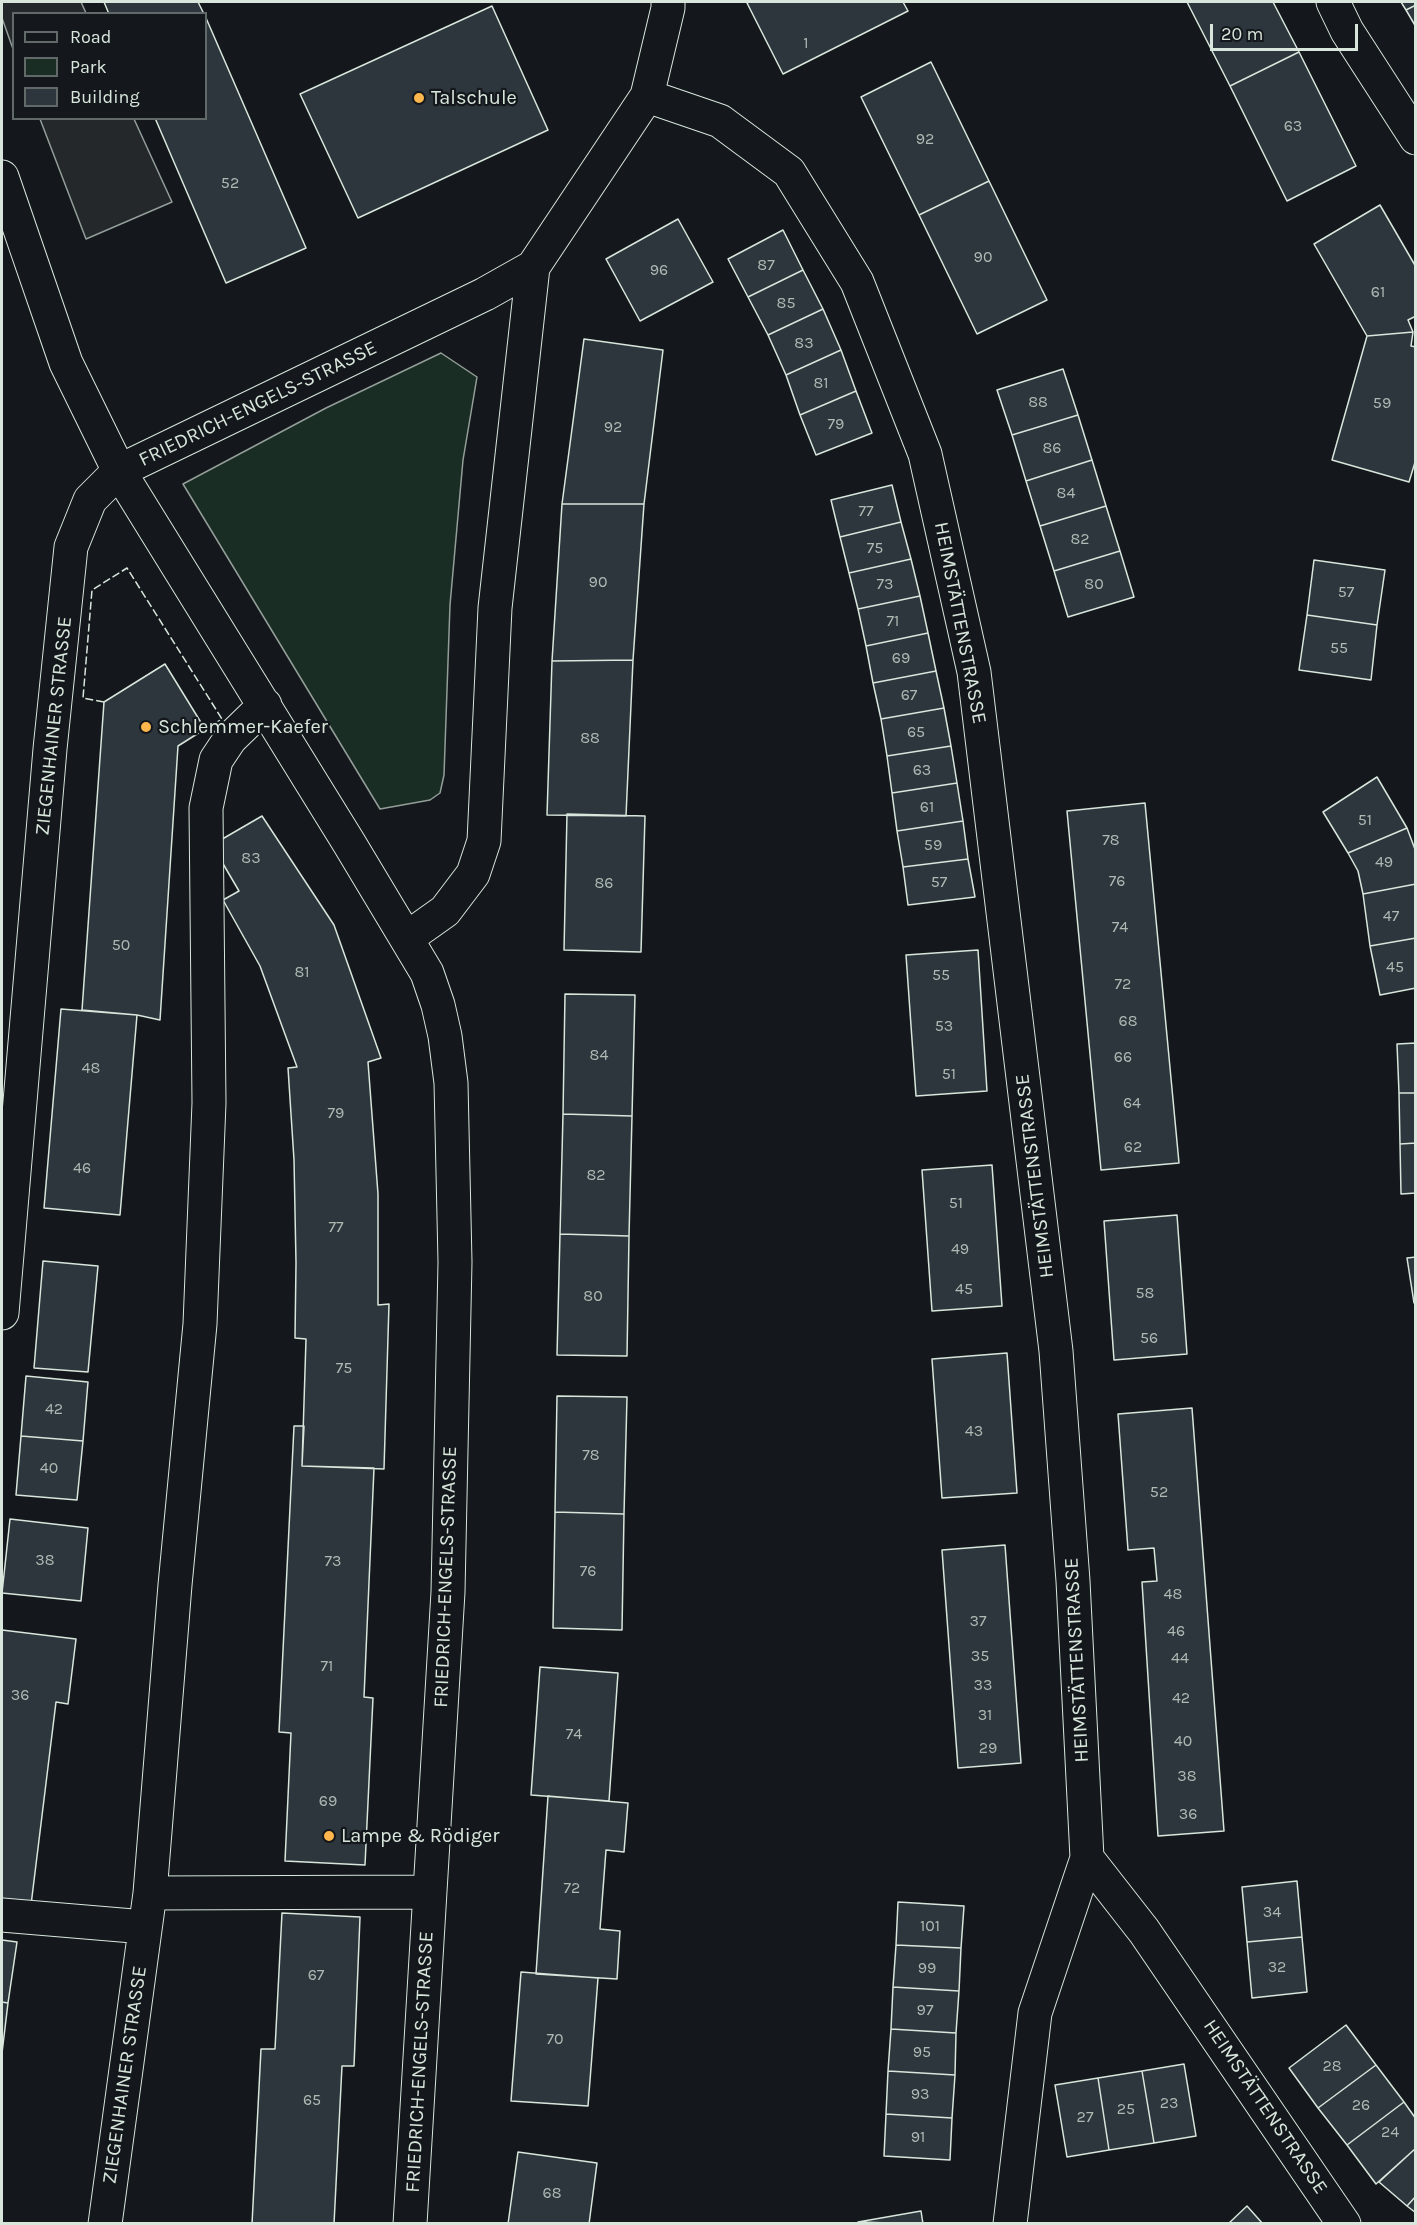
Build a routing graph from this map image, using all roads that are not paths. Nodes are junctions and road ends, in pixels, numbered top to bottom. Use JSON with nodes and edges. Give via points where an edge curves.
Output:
{"nodes":[{"id":1,"x":668,"y":2,"type":"edge"},
{"id":2,"x":1333,"y":2,"type":"edge"},
{"id":3,"x":647,"y":96,"type":"junction"},
{"id":4,"x":1416,"y":138,"type":"edge"},
{"id":5,"x":2,"y":177,"type":"edge"},
{"id":6,"x":533,"y":267,"type":"junction"},
{"id":7,"x":120,"y":471,"type":"junction"},
{"id":8,"x":265,"y":705,"type":"junction"},
{"id":9,"x":406,"y":938,"type":"junction"},
{"id":10,"x":2,"y":1313,"type":"edge"},
{"id":11,"x":1087,"y":1858,"type":"junction"},
{"id":12,"x":430,"y":1892,"type":"junction"},
{"id":13,"x":150,"y":1893,"type":"junction"},
{"id":14,"x":2,"y":1915,"type":"edge"},
{"id":15,"x":145,"y":1927,"type":"junction"},
{"id":16,"x":105,"y":2223,"type":"edge"},
{"id":17,"x":410,"y":2223,"type":"edge"},
{"id":18,"x":1010,"y":2223,"type":"edge"},
{"id":19,"x":1344,"y":2223,"type":"edge"}],
"edges":[{"from":1,"to":3,"type":"street"},
{"from":2,"to":4,"type":"street","via":[[1347,31]]},
{"from":3,"to":6,"type":"street","name":"FRIEDRICH-ENGELS-STRASSE"},
{"from":3,"to":11,"type":"street","name":"HEIMSTÄTTENSTRASSE","via":[[720,121],[789,172],[857,282],[925,454],[974,672],[1056,1351]]},
{"from":5,"to":7,"type":"street","via":[[66,363]]},
{"from":6,"to":7,"type":"street","name":"FRIEDRICH-ENGELS-STRASSE"},
{"from":6,"to":9,"type":"street","name":"FRIEDRICH-ENGELS-STRASSE","via":[[495,608],[484,841],[473,874],[445,911]]},
{"from":7,"to":8,"type":"street","name":"FRIEDRICH-ENGELS-STRASSE"},
{"from":7,"to":10,"type":"street","name":"ZIEGENHAINER STRASSE","via":[[90,500],[71,547]]},
{"from":8,"to":9,"type":"street","name":"FRIEDRICH-ENGELS-STRASSE"},
{"from":8,"to":13,"type":"street","name":"ZIEGENHAINER STRASSE","via":[[235,734],[216,760],[206,808],[209,1103],[200,1324]]},
{"from":9,"to":12,"type":"street","name":"FRIEDRICH-ENGELS-STRASSE","via":[[427,973],[438,1005],[451,1083],[455,1262],[448,1592]]},
{"from":11,"to":18,"type":"street","via":[[1035,2013]]},
{"from":11,"to":19,"type":"street","name":"HEIMSTÄTTENSTRASSE","via":[[1144,1931]]},
{"from":12,"to":13,"type":"street"},
{"from":12,"to":17,"type":"street","name":"FRIEDRICH-ENGELS-STRASSE"},
{"from":13,"to":15,"type":"street","name":"ZIEGENHAINER STRASSE"},
{"from":14,"to":15,"type":"street"},
{"from":15,"to":16,"type":"street","name":"ZIEGENHAINER STRASSE"}]}
